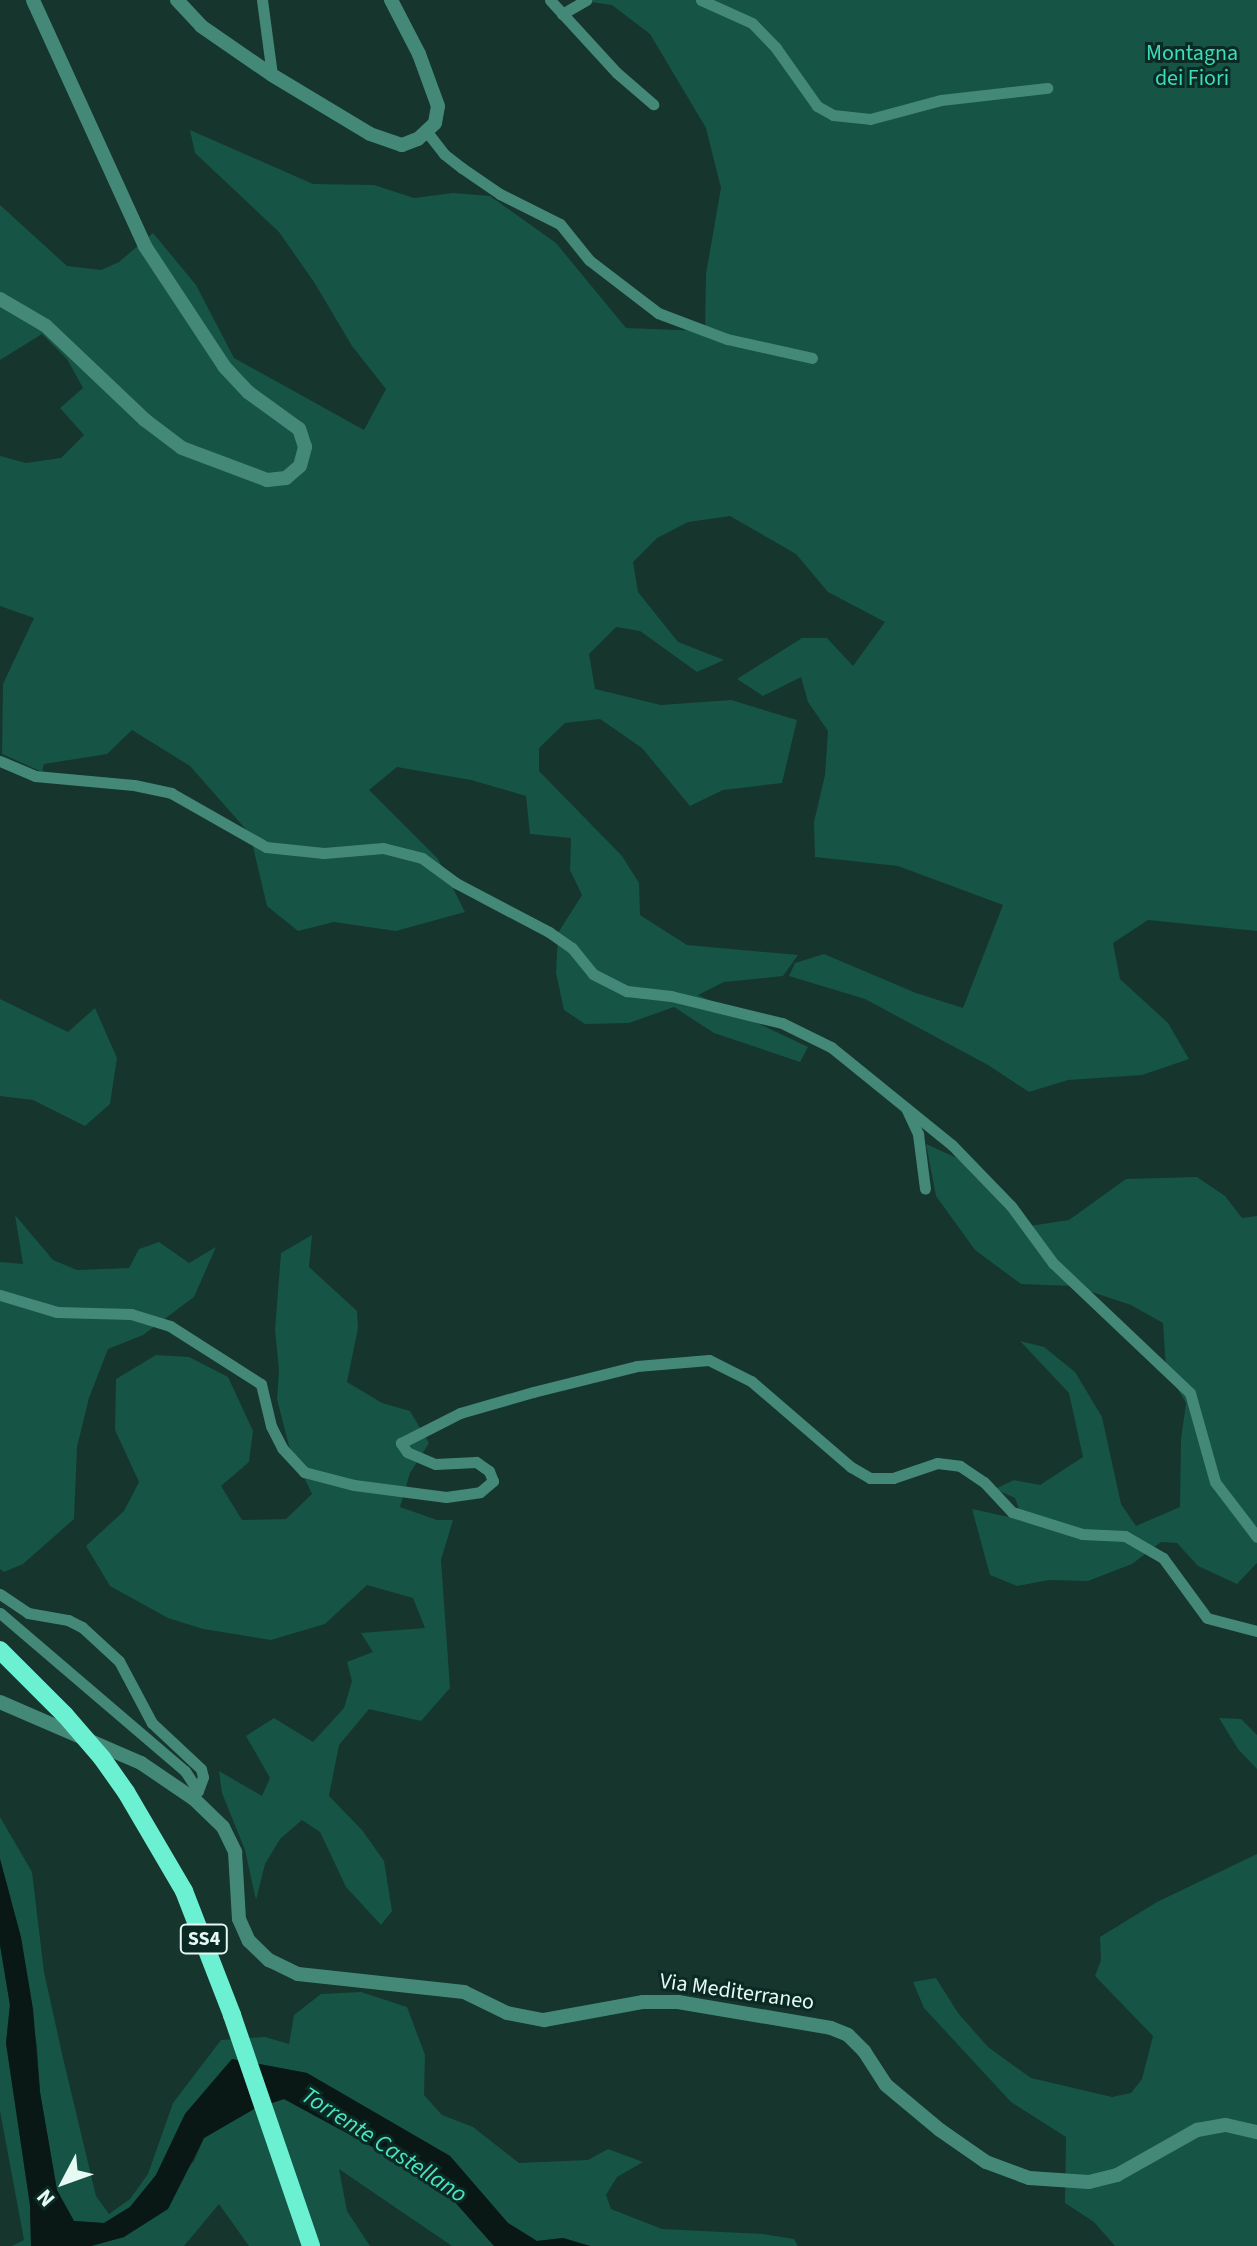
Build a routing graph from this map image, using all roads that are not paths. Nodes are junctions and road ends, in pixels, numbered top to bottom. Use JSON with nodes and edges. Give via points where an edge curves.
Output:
{"nodes":[{"id":1,"x":33,"y":0,"type":"edge"},
{"id":2,"x":177,"y":0,"type":"edge"},
{"id":3,"x":262,"y":0,"type":"edge"},
{"id":4,"x":391,"y":0,"type":"edge"},
{"id":5,"x":550,"y":0,"type":"edge"},
{"id":6,"x":586,"y":0,"type":"edge"},
{"id":7,"x":701,"y":0,"type":"edge"},
{"id":8,"x":562,"y":14,"type":"junction"},
{"id":9,"x":272,"y":75,"type":"junction"},
{"id":10,"x":1047,"y":88,"type":"dead end"},
{"id":11,"x":653,"y":104,"type":"dead end"},
{"id":12,"x":427,"y":132,"type":"junction"},
{"id":13,"x":0,"y":299,"type":"edge"},
{"id":14,"x":812,"y":358,"type":"dead end"},
{"id":15,"x":0,"y":761,"type":"edge"},
{"id":16,"x":904,"y":1105,"type":"junction"},
{"id":17,"x":925,"y":1189,"type":"dead end"},
{"id":18,"x":0,"y":1295,"type":"edge"},
{"id":19,"x":1257,"y":1537,"type":"edge"},
{"id":20,"x":0,"y":1594,"type":"edge"},
{"id":21,"x":0,"y":1613,"type":"edge"},
{"id":22,"x":1257,"y":1631,"type":"edge"},
{"id":23,"x":0,"y":1650,"type":"edge"},
{"id":24,"x":0,"y":1702,"type":"edge"},
{"id":25,"x":197,"y":1794,"type":"junction"},
{"id":26,"x":1257,"y":2132,"type":"edge"},
{"id":27,"x":311,"y":2246,"type":"edge"}],
"edges":[{"from":1,"to":13,"type":"street","via":[[145,246],[224,366],[248,392],[299,429],[305,447],[300,466],[286,478],[267,480],[182,448],[46,326]]},
{"from":2,"to":9,"type":"street","via":[[201,26]]},
{"from":3,"to":9,"type":"street"},
{"from":4,"to":12,"type":"street","via":[[433,88],[438,113]]},
{"from":5,"to":8,"type":"street"},
{"from":6,"to":8,"type":"street"},
{"from":7,"to":10,"type":"street","via":[[752,23],[776,48],[800,87],[833,115],[870,119],[941,100]]},
{"from":8,"to":11,"type":"street"},
{"from":9,"to":12,"type":"street","via":[[390,143],[411,143]]},
{"from":12,"to":14,"type":"street","via":[[462,168],[560,224],[589,260],[658,313],[727,339]]},
{"from":15,"to":16,"type":"street","via":[[35,776],[171,793],[266,847],[324,853],[383,848],[422,858],[456,883],[549,932],[572,948],[593,974],[627,991],[782,1023],[831,1047]]},
{"from":16,"to":17,"type":"street","via":[[918,1134]]},
{"from":16,"to":19,"type":"street","via":[[952,1145],[1011,1206],[1053,1263],[1190,1393],[1215,1482]]},
{"from":18,"to":22,"type":"street","via":[[57,1312],[131,1314],[170,1326],[261,1384],[271,1426],[304,1472],[354,1485],[446,1497],[480,1492],[493,1481],[489,1471],[476,1462],[435,1464],[407,1452],[401,1443],[460,1413],[533,1392],[637,1366],[709,1360],[751,1381],[870,1478],[893,1478],[937,1463],[960,1466],[1012,1512],[1082,1534],[1125,1536],[1163,1558],[1207,1618]]},
{"from":20,"to":25,"type":"street","via":[[28,1613],[82,1627],[125,1667],[152,1723],[201,1769]]},
{"from":21,"to":25,"type":"street","via":[[125,1718]]},
{"from":23,"to":27,"type":"highway","number":"SS4","via":[[110,1770],[184,1891]]},
{"from":24,"to":25,"type":"street","name":"Via Mediterraneo","via":[[141,1763]]},
{"from":25,"to":26,"type":"street","name":"Via Mediterraneo","via":[[235,1852],[239,1919],[249,1941],[269,1960],[298,1974],[464,1992],[507,2013],[544,2020],[643,2002],[678,2002],[831,2028],[848,2035],[886,2085],[940,2130],[986,2162],[1029,2178],[1089,2182],[1117,2175],[1197,2130],[1226,2125]]}]}
